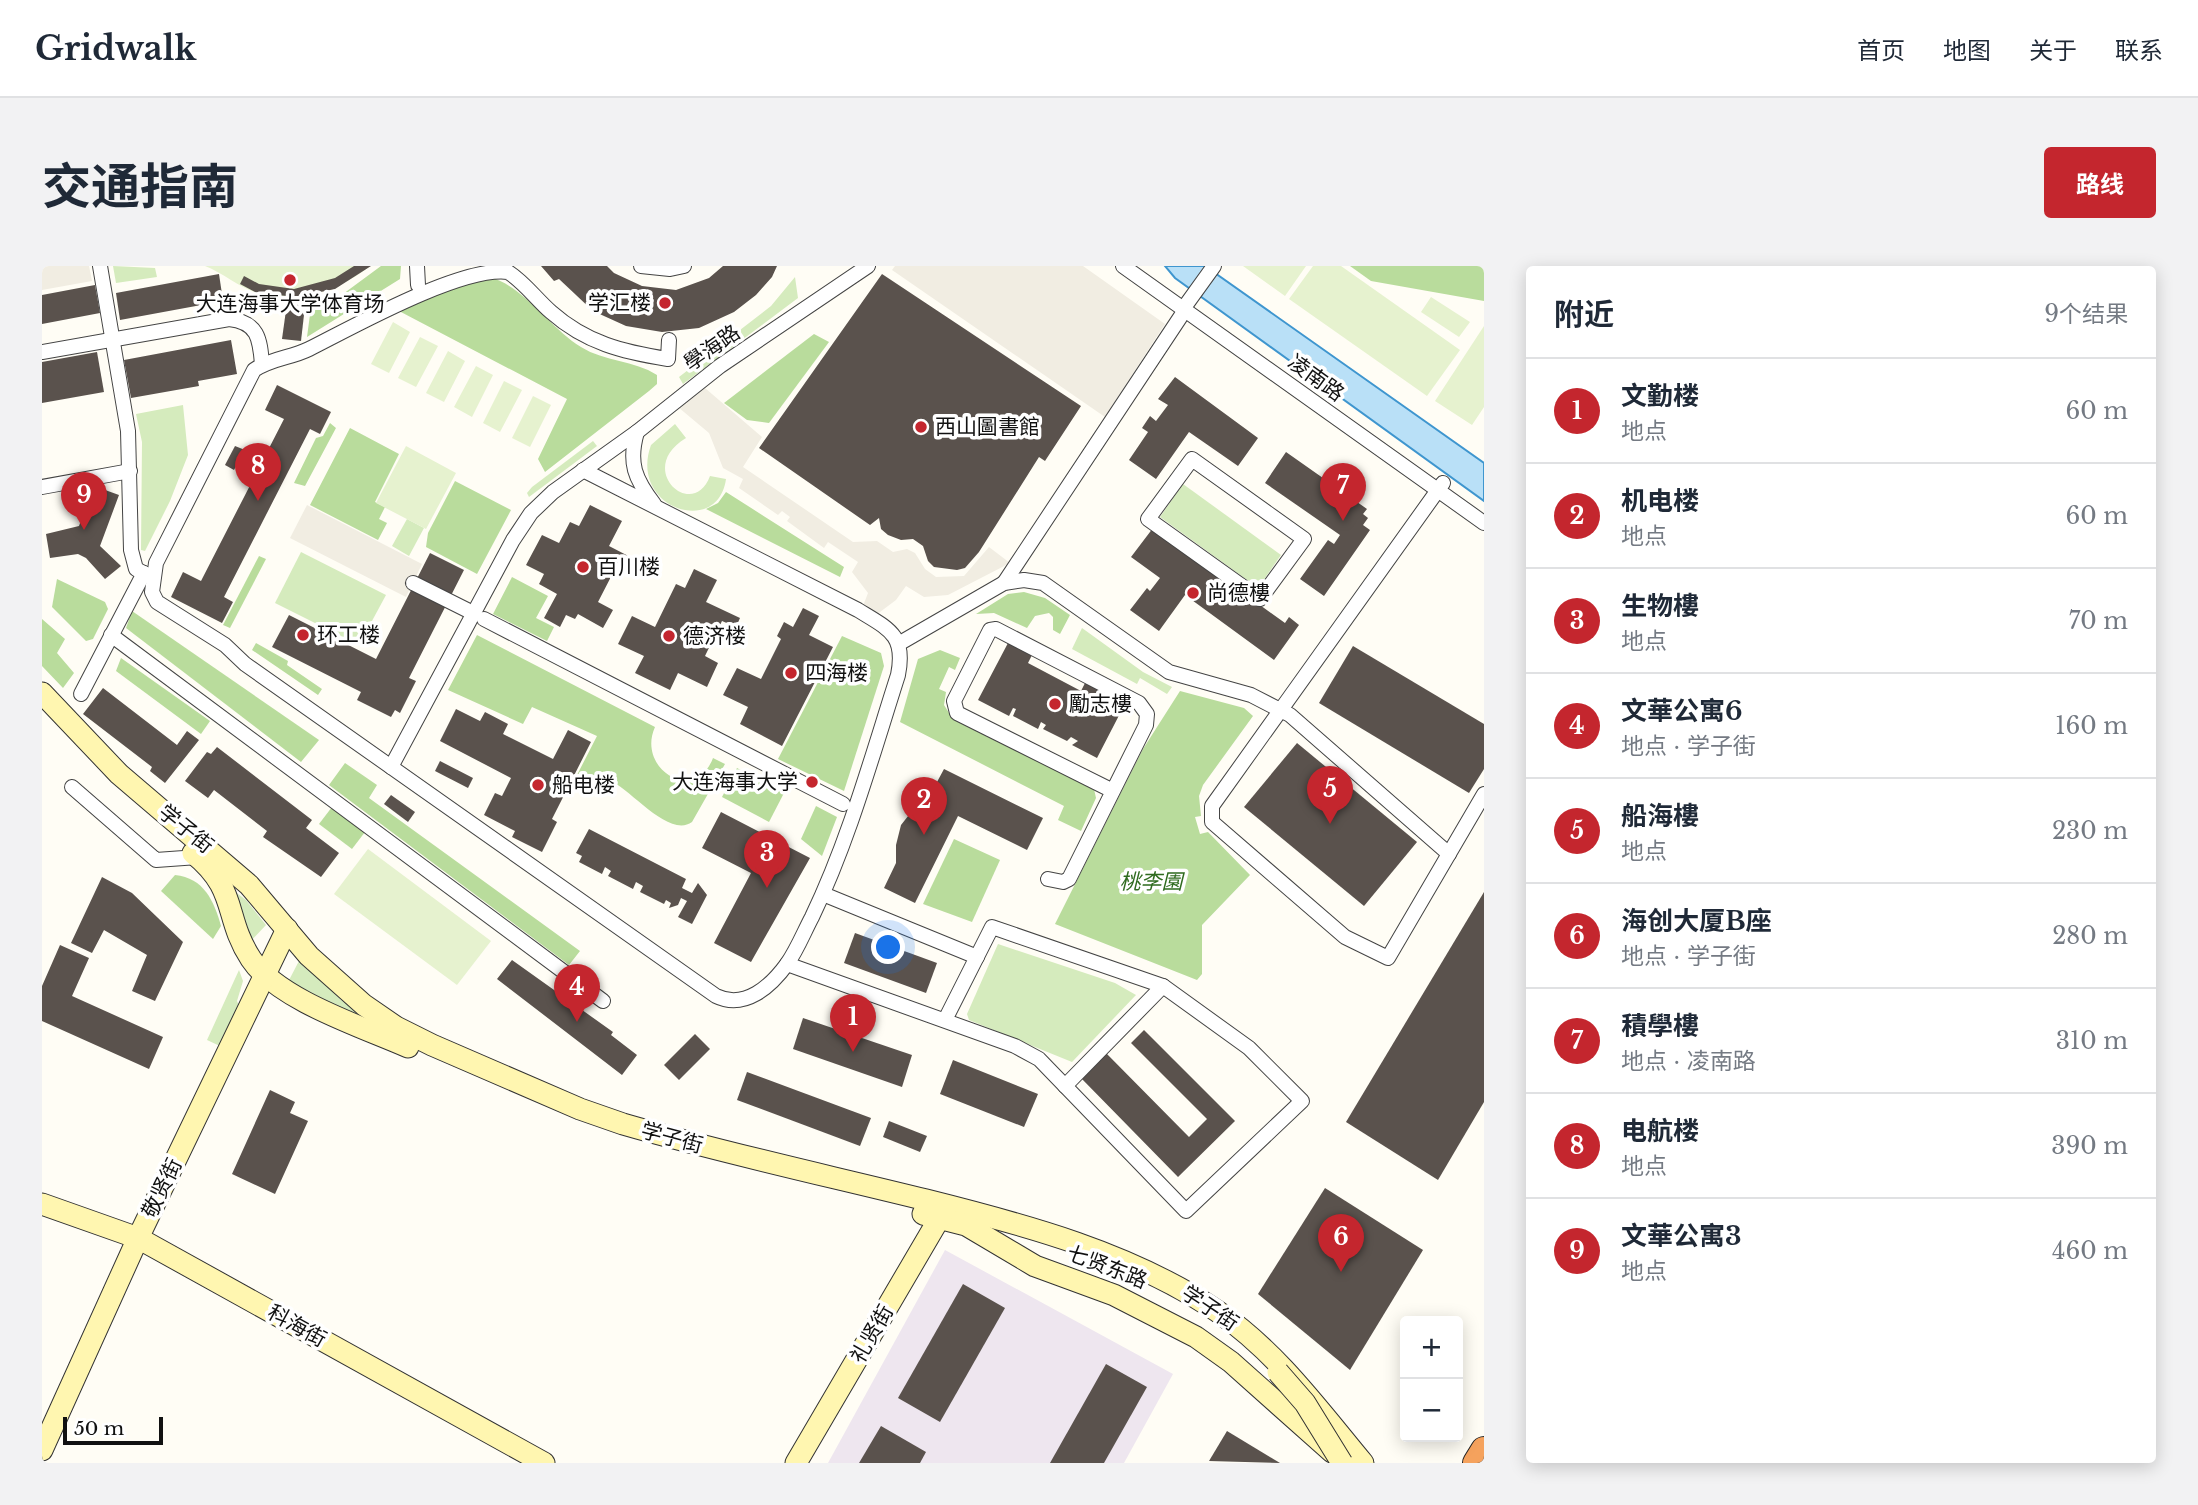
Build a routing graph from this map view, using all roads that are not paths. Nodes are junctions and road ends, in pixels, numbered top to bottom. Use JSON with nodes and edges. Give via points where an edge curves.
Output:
{"nodes":[{"id":1,"x":100,"y":266,"type":"edge"},
{"id":2,"x":417,"y":266,"type":"edge"},
{"id":3,"x":641,"y":266,"type":"edge"},
{"id":4,"x":684,"y":266,"type":"edge"},
{"id":5,"x":868,"y":266,"type":"edge"},
{"id":6,"x":1124,"y":266,"type":"edge"},
{"id":7,"x":1214,"y":266,"type":"edge"},
{"id":8,"x":500,"y":267,"type":"edge"},
{"id":9,"x":418,"y":285,"type":"junction"},
{"id":10,"x":1184,"y":309,"type":"junction"},
{"id":11,"x":112,"y":339,"type":"junction"},
{"id":12,"x":668,"y":340,"type":"dead end"},
{"id":13,"x":42,"y":352,"type":"edge"},
{"id":14,"x":262,"y":365,"type":"junction"},
{"id":15,"x":637,"y":432,"type":"junction"},
{"id":16,"x":1192,"y":458,"type":"joint"},
{"id":17,"x":583,"y":470,"type":"junction"},
{"id":18,"x":130,"y":471,"type":"junction"},
{"id":19,"x":42,"y":487,"type":"edge"},
{"id":20,"x":1440,"y":487,"type":"junction"},
{"id":21,"x":657,"y":508,"type":"junction"},
{"id":22,"x":1484,"y":523,"type":"edge"},
{"id":23,"x":148,"y":576,"type":"junction"},
{"id":24,"x":413,"y":583,"type":"dead end"},
{"id":25,"x":1004,"y":583,"type":"junction"},
{"id":26,"x":467,"y":610,"type":"dead end"},
{"id":27,"x":484,"y":619,"type":"dead end"},
{"id":28,"x":111,"y":635,"type":"junction"},
{"id":29,"x":900,"y":643,"type":"junction"},
{"id":30,"x":42,"y":693,"type":"edge"},
{"id":31,"x":81,"y":694,"type":"dead end"},
{"id":32,"x":1280,"y":710,"type":"junction"},
{"id":33,"x":42,"y":715,"type":"edge"},
{"id":34,"x":391,"y":767,"type":"junction"},
{"id":35,"x":72,"y":787,"type":"dead end"},
{"id":36,"x":1113,"y":791,"type":"junction"},
{"id":37,"x":1484,"y":794,"type":"edge"},
{"id":38,"x":843,"y":804,"type":"dead end"},
{"id":39,"x":1449,"y":854,"type":"junction"},
{"id":40,"x":198,"y":857,"type":"junction"},
{"id":41,"x":1048,"y":879,"type":"dead end"},
{"id":42,"x":823,"y":894,"type":"junction"},
{"id":43,"x":287,"y":929,"type":"junction"},
{"id":44,"x":977,"y":957,"type":"junction"},
{"id":45,"x":788,"y":964,"type":"junction"},
{"id":46,"x":264,"y":976,"type":"junction"},
{"id":47,"x":1163,"y":986,"type":"junction"},
{"id":48,"x":603,"y":1001,"type":"dead end"},
{"id":49,"x":945,"y":1020,"type":"junction"},
{"id":50,"x":1065,"y":1086,"type":"junction"},
{"id":51,"x":42,"y":1204,"type":"edge"},
{"id":52,"x":944,"y":1212,"type":"junction"},
{"id":53,"x":969,"y":1218,"type":"junction"},
{"id":54,"x":138,"y":1238,"type":"junction"},
{"id":55,"x":1273,"y":1376,"type":"junction"},
{"id":56,"x":42,"y":1450,"type":"edge"},
{"id":57,"x":544,"y":1463,"type":"edge"},
{"id":58,"x":796,"y":1463,"type":"edge"},
{"id":59,"x":1327,"y":1463,"type":"edge"},
{"id":60,"x":1343,"y":1463,"type":"edge"},
{"id":61,"x":1363,"y":1463,"type":"edge"}],
"edges":[{"from":1,"to":11,"type":"street"},
{"from":2,"to":9,"type":"street"},
{"from":3,"to":4,"type":"street"},
{"from":5,"to":15,"type":"street","name":"學海路","via":[[720,366]]},
{"from":6,"to":10,"type":"street","name":"凌南路"},
{"from":7,"to":10,"type":"street"},
{"from":8,"to":9,"type":"street","via":[[452,273]]},
{"from":8,"to":12,"type":"street","via":[[578,334],[603,346],[668,359]]},
{"from":9,"to":14,"type":"street","via":[[305,351]]},
{"from":10,"to":20,"type":"street","name":"凌南路"},
{"from":10,"to":25,"type":"street"},
{"from":11,"to":13,"type":"street"},
{"from":11,"to":14,"type":"street","via":[[240,320],[258,333]]},
{"from":11,"to":18,"type":"street"},
{"from":14,"to":23,"type":"street","via":[[248,381]]},
{"from":15,"to":17,"type":"street","name":"學海路"},
{"from":15,"to":21,"type":"street","via":[[631,452],[634,473]]},
{"from":16,"to":16,"type":"street","via":[[1304,539],[1260,599],[1148,519]]},
{"from":17,"to":21,"type":"street"},
{"from":17,"to":34,"type":"street","name":"學海路","via":[[531,513],[513,540]]},
{"from":18,"to":19,"type":"street"},
{"from":18,"to":23,"type":"street","via":[[131,550],[136,569]]},
{"from":20,"to":22,"type":"street","name":"凌南路"},
{"from":20,"to":32,"type":"street"},
{"from":21,"to":29,"type":"street","via":[[858,610],[890,629]]},
{"from":23,"to":28,"type":"street"},
{"from":23,"to":34,"type":"street","via":[[157,602],[167,611],[225,645]]},
{"from":24,"to":26,"type":"street"},
{"from":25,"to":29,"type":"street"},
{"from":25,"to":32,"type":"street","via":[[1043,583],[1169,672],[1251,695]]},
{"from":27,"to":38,"type":"street"},
{"from":28,"to":31,"type":"street"},
{"from":28,"to":48,"type":"street"},
{"from":29,"to":42,"type":"street","via":[[902,656],[895,683]]},
{"from":30,"to":43,"type":"main road","name":"学子街","via":[[120,774],[231,867]]},
{"from":32,"to":39,"type":"street"},
{"from":32,"to":39,"type":"street","via":[[1212,806],[1212,822],[1345,937],[1388,958]]},
{"from":33,"to":40,"type":"main road","name":"学子街","via":[[110,784]]},
{"from":34,"to":45,"type":"street","via":[[722,999],[737,1002],[759,993]]},
{"from":35,"to":40,"type":"street","via":[[156,860]]},
{"from":36,"to":36,"type":"street","via":[[1146,725],[1144,708],[996,629],[990,630],[954,701],[957,713]]},
{"from":36,"to":41,"type":"street","via":[[1069,879]]},
{"from":37,"to":39,"type":"street"},
{"from":40,"to":46,"type":"main road","name":"学子街","via":[[221,881],[237,932]]},
{"from":42,"to":44,"type":"street"},
{"from":42,"to":45,"type":"street"},
{"from":43,"to":46,"type":"main road","name":"敬贤街"},
{"from":43,"to":52,"type":"main road","name":"学子街","via":[[364,1005],[396,1027],[580,1110]]},
{"from":44,"to":47,"type":"street","via":[[992,928]]},
{"from":44,"to":49,"type":"street"},
{"from":45,"to":49,"type":"street"},
{"from":46,"to":52,"type":"main road","name":"学子街","via":[[291,995],[581,1125],[672,1152]]},
{"from":46,"to":54,"type":"main road","name":"敬贤街"},
{"from":47,"to":50,"type":"street"},
{"from":47,"to":50,"type":"street","via":[[1249,1048],[1302,1101],[1186,1211]]},
{"from":49,"to":50,"type":"street","via":[[1039,1059]]},
{"from":51,"to":54,"type":"main road","name":"科海街"},
{"from":52,"to":53,"type":"main road","name":"学子街"},
{"from":52,"to":58,"type":"main road","name":"礼贤街"},
{"from":53,"to":55,"type":"main road","name":"七贤东路","via":[[1166,1305]]},
{"from":53,"to":60,"type":"main road","name":"学子街","via":[[1035,1266],[1114,1296],[1196,1337]]},
{"from":53,"to":61,"type":"main road","name":"学子街","via":[[1048,1233],[1175,1285],[1217,1311],[1284,1367]]},
{"from":54,"to":56,"type":"main road","name":"敬贤街"},
{"from":54,"to":57,"type":"main road","name":"科海街"},
{"from":55,"to":59,"type":"main road","name":"七贤东路"},
{"from":55,"to":60,"type":"main road","name":"七贤东路","bridge":true,"via":[[1305,1403]]}]}
